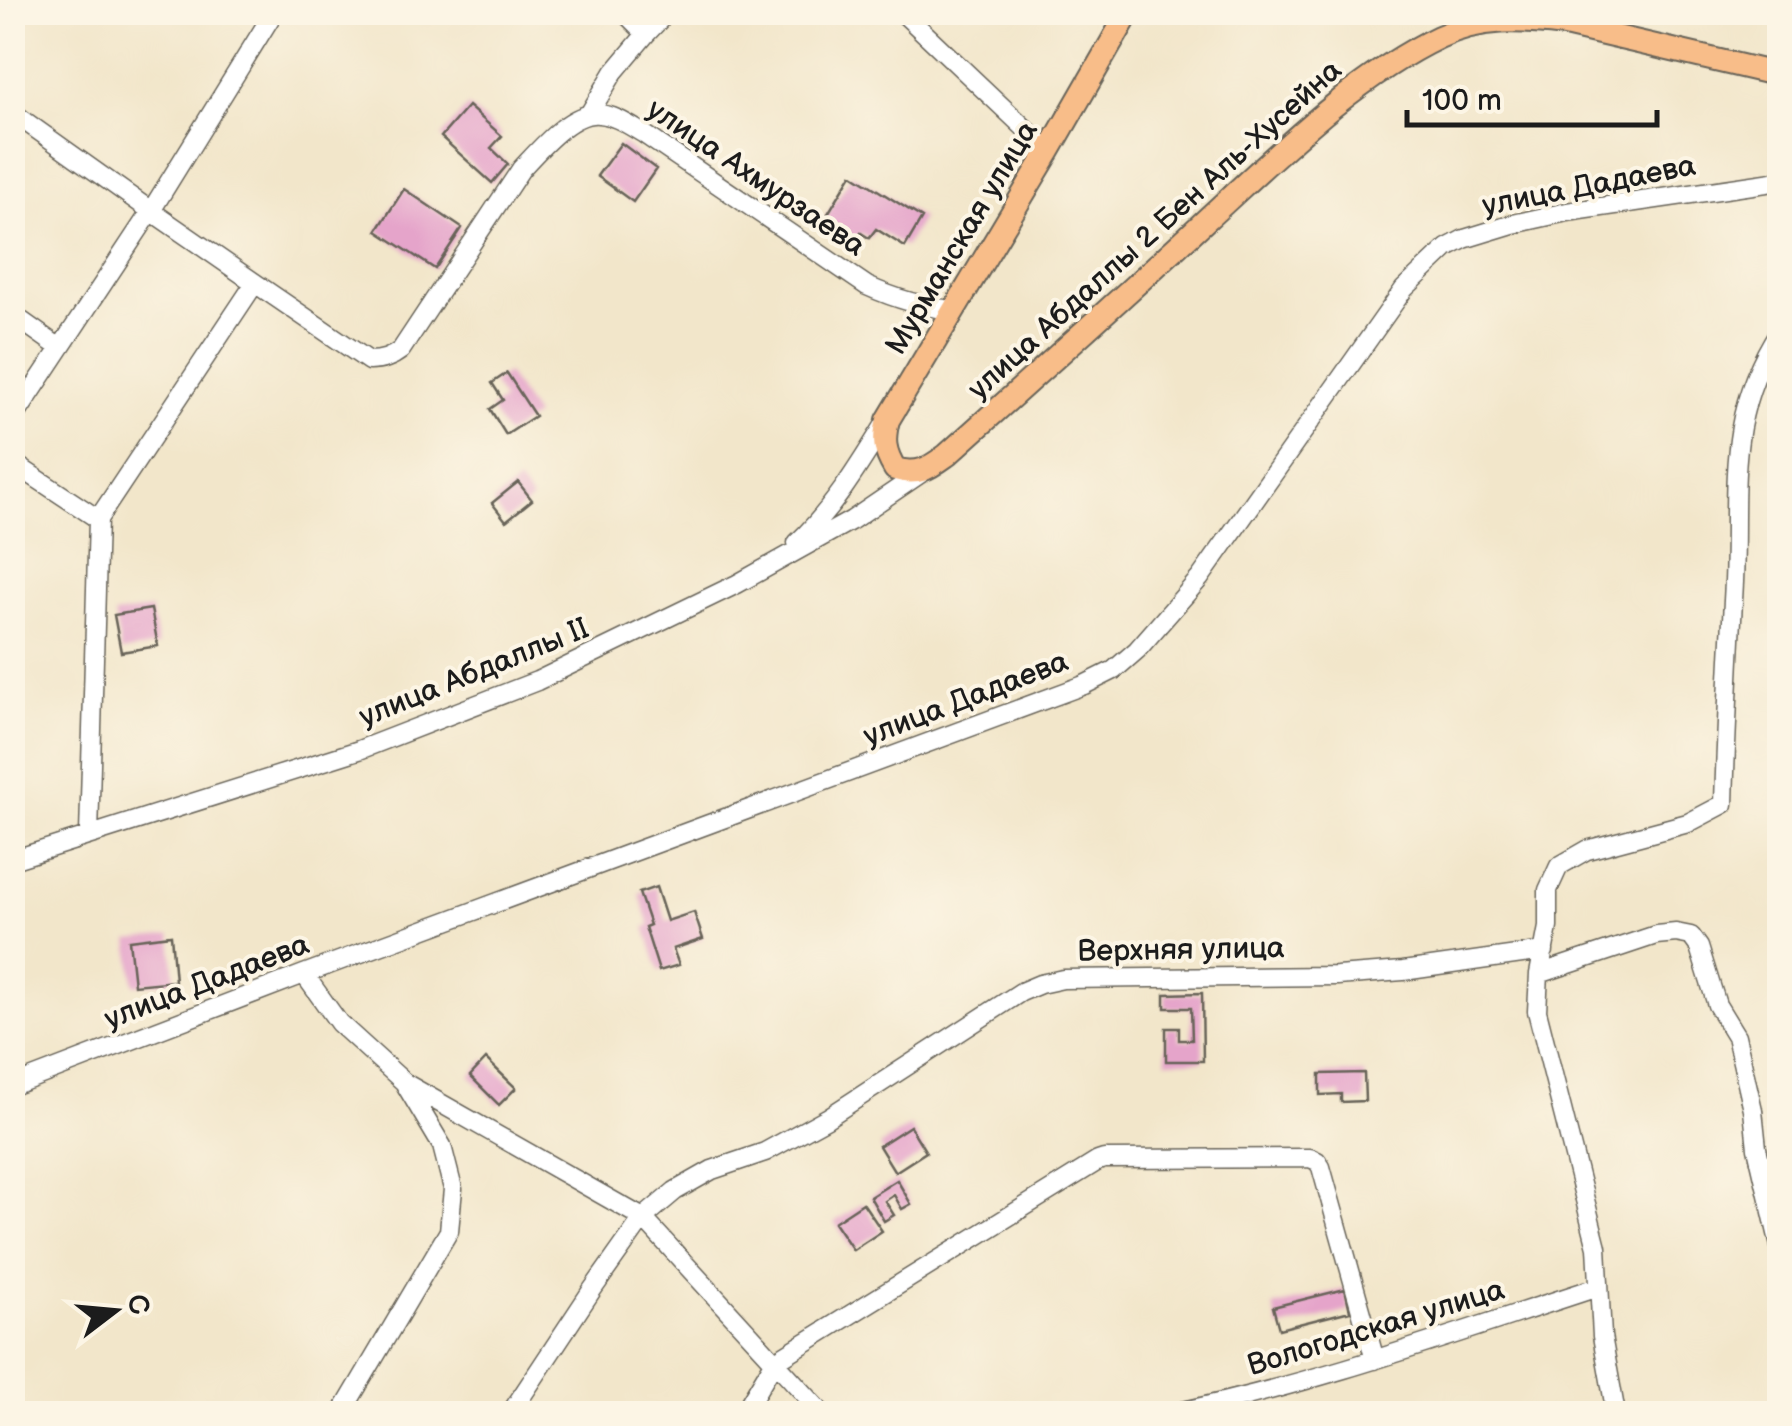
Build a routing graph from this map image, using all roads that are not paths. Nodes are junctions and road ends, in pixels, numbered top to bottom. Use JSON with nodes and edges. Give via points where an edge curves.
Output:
{"nodes":[{"id":1,"x":274,"y":12,"type":"edge"},
{"id":2,"x":624,"y":12,"type":"edge"},
{"id":3,"x":667,"y":12,"type":"edge"},
{"id":4,"x":902,"y":12,"type":"edge"},
{"id":5,"x":1129,"y":12,"type":"edge"},
{"id":6,"x":646,"y":34,"type":"junction"},
{"id":7,"x":1780,"y":75,"type":"edge"},
{"id":8,"x":12,"y":112,"type":"edge"},
{"id":9,"x":589,"y":114,"type":"junction"},
{"id":10,"x":1049,"y":151,"type":"junction"},
{"id":11,"x":1780,"y":182,"type":"edge"},
{"id":12,"x":152,"y":211,"type":"junction"},
{"id":13,"x":255,"y":283,"type":"junction"},
{"id":14,"x":953,"y":310,"type":"junction"},
{"id":15,"x":12,"y":314,"type":"edge"},
{"id":16,"x":1780,"y":330,"type":"edge"},
{"id":17,"x":60,"y":348,"type":"junction"},
{"id":18,"x":888,"y":420,"type":"junction"},
{"id":19,"x":12,"y":421,"type":"edge"},
{"id":20,"x":12,"y":462,"type":"edge"},
{"id":21,"x":927,"y":470,"type":"junction"},
{"id":22,"x":98,"y":519,"type":"junction"},
{"id":23,"x":776,"y":563,"type":"junction"},
{"id":24,"x":89,"y":834,"type":"junction"},
{"id":25,"x":12,"y":860,"type":"edge"},
{"id":26,"x":1544,"y":951,"type":"junction"},
{"id":27,"x":304,"y":974,"type":"junction"},
{"id":28,"x":1539,"y":974,"type":"junction"},
{"id":29,"x":405,"y":1083,"type":"junction"},
{"id":30,"x":12,"y":1086,"type":"edge"},
{"id":31,"x":643,"y":1218,"type":"junction"},
{"id":32,"x":1780,"y":1246,"type":"edge"},
{"id":33,"x":1598,"y":1287,"type":"junction"},
{"id":34,"x":1375,"y":1360,"type":"junction"},
{"id":35,"x":774,"y":1362,"type":"junction"},
{"id":36,"x":342,"y":1414,"type":"edge"},
{"id":37,"x":510,"y":1414,"type":"edge"},
{"id":38,"x":743,"y":1414,"type":"edge"},
{"id":39,"x":823,"y":1414,"type":"edge"},
{"id":40,"x":1170,"y":1414,"type":"edge"},
{"id":41,"x":1616,"y":1414,"type":"edge"}],
"edges":[{"from":1,"to":12,"type":"street"},
{"from":2,"to":6,"type":"street"},
{"from":3,"to":6,"type":"street"},
{"from":4,"to":10,"type":"street"},
{"from":5,"to":10,"type":"main road","name":"Мурманская улица"},
{"from":6,"to":9,"type":"street"},
{"from":7,"to":21,"type":"main road","name":"улица Абдаллы 2 Бен Аль-Хусейна","via":[[1565,25],[1501,20],[1439,37],[1305,129]]},
{"from":8,"to":12,"type":"street"},
{"from":9,"to":13,"type":"street","via":[[545,143],[521,169],[392,357],[369,362]]},
{"from":9,"to":14,"type":"street","name":"улица Ахмурзаева","via":[[614,117],[644,134],[867,286],[922,307]]},
{"from":10,"to":14,"type":"main road","name":"Мурманская улица"},
{"from":11,"to":27,"type":"street","name":"улица Дадаева","via":[[1567,212],[1447,248],[1404,289],[1200,578],[1114,670]]},
{"from":12,"to":13,"type":"street"},
{"from":12,"to":17,"type":"street"},
{"from":13,"to":22,"type":"street"},
{"from":14,"to":18,"type":"main road","name":"Мурманская улица"},
{"from":15,"to":17,"type":"street"},
{"from":16,"to":26,"type":"street","via":[[1745,401],[1736,447],[1724,804],[1688,823],[1587,850],[1559,866],[1548,890]]},
{"from":17,"to":19,"type":"street"},
{"from":18,"to":21,"type":"main road","via":[[883,439],[896,469]]},
{"from":18,"to":23,"type":"street","via":[[816,526]]},
{"from":20,"to":22,"type":"street"},
{"from":21,"to":23,"type":"street","name":"улица Абдаллы II"},
{"from":22,"to":24,"type":"street"},
{"from":23,"to":24,"type":"street","name":"улица Абдаллы II","via":[[610,648],[478,705],[359,750]]},
{"from":24,"to":25,"type":"street","name":"улица Абдаллы II"},
{"from":26,"to":28,"type":"street"},
{"from":26,"to":31,"type":"street","name":"Верхняя улица","via":[[1337,976],[1088,977],[1040,984],[827,1118],[765,1152],[712,1170]]},
{"from":27,"to":29,"type":"street","via":[[339,1023]]},
{"from":27,"to":30,"type":"street","name":"улица Дадаева"},
{"from":28,"to":32,"type":"street","via":[[1656,935],[1691,936],[1736,1036]]},
{"from":28,"to":33,"type":"street","via":[[1537,1012],[1590,1215]]},
{"from":29,"to":31,"type":"street"},
{"from":29,"to":36,"type":"street","via":[[442,1146],[453,1190],[449,1231]]},
{"from":31,"to":35,"type":"street"},
{"from":31,"to":37,"type":"street","name":"Верхняя улица"},
{"from":33,"to":34,"type":"street","name":"Вологодская улица"},
{"from":33,"to":41,"type":"street"},
{"from":34,"to":35,"type":"street","via":[[1322,1168],[1310,1158],[1098,1161]]},
{"from":34,"to":40,"type":"street","name":"Вологодская улица"},
{"from":35,"to":38,"type":"street"},
{"from":35,"to":39,"type":"street"}]}
